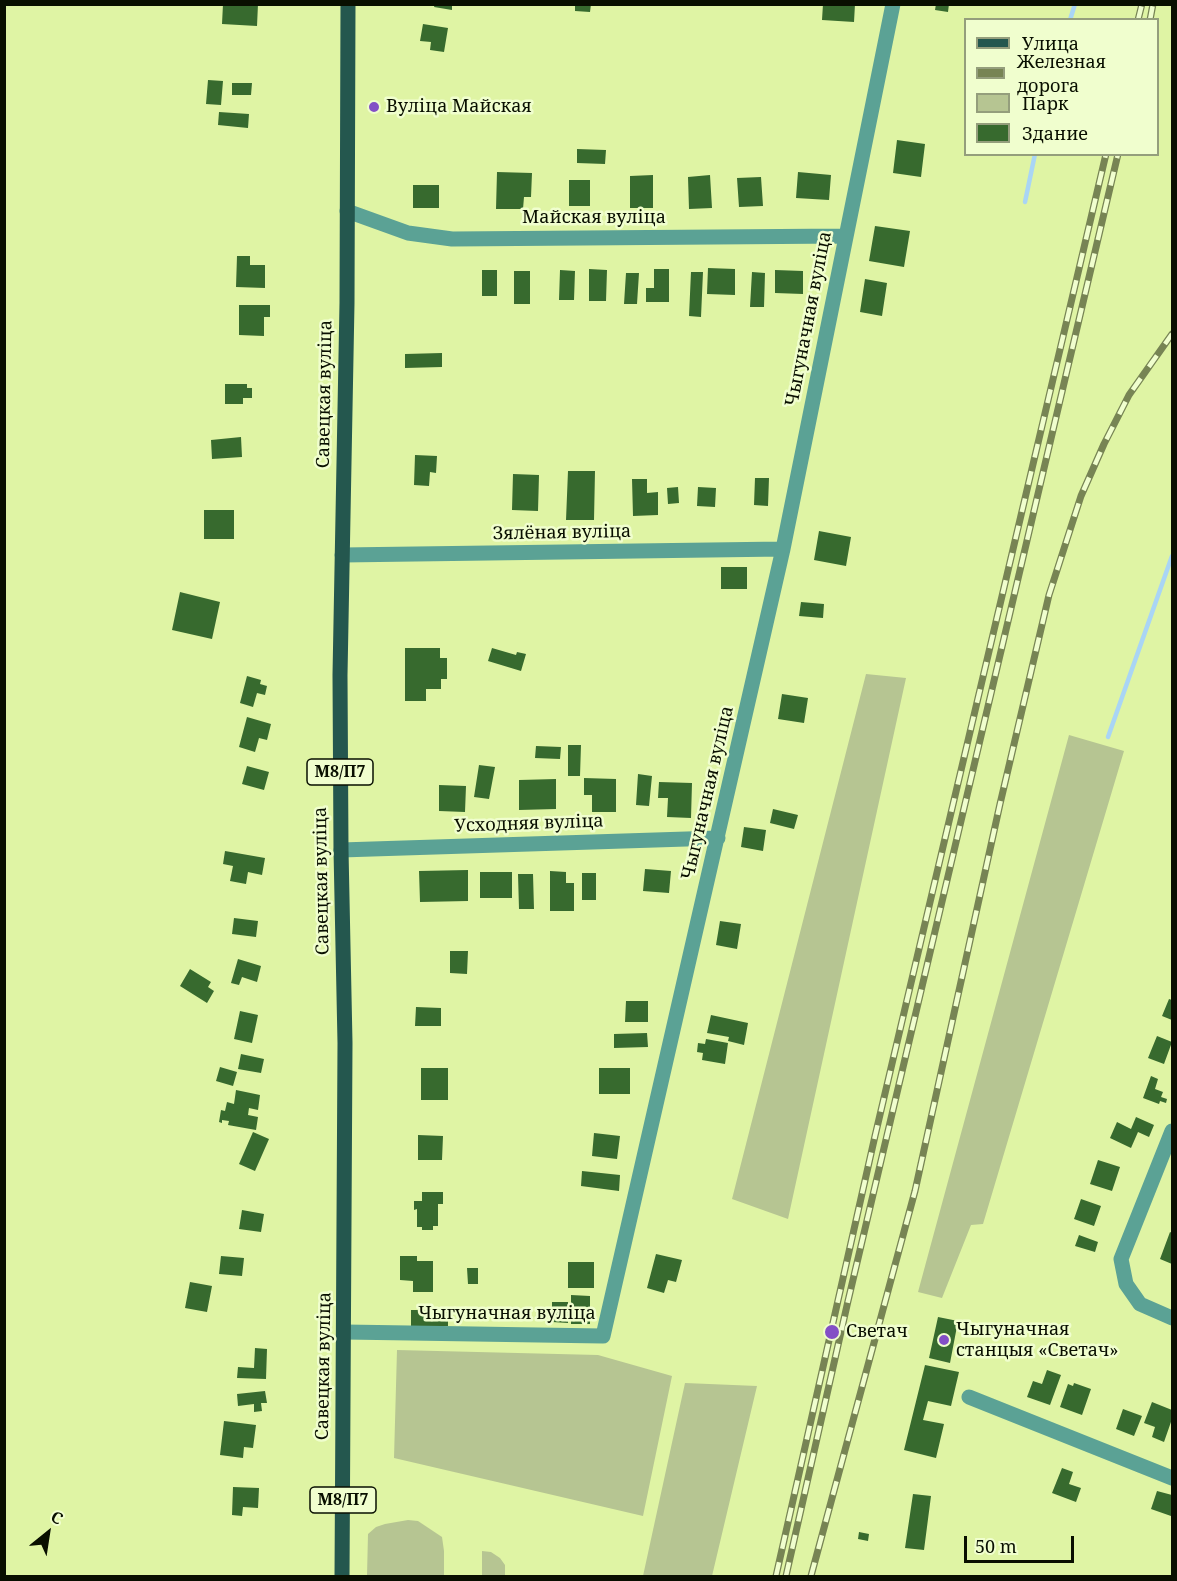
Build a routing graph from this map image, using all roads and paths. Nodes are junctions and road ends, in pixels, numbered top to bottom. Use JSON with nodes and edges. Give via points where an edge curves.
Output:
{"nodes":[{"id":1,"x":348,"y":4,"type":"edge"},
{"id":2,"x":893,"y":4,"type":"edge"},
{"id":3,"x":347,"y":211,"type":"junction"},
{"id":4,"x":845,"y":236,"type":"junction"},
{"id":5,"x":783,"y":549,"type":"junction"},
{"id":6,"x":342,"y":555,"type":"junction"},
{"id":7,"x":718,"y":838,"type":"junction"},
{"id":8,"x":340,"y":850,"type":"junction"},
{"id":9,"x":1173,"y":1131,"type":"edge"},
{"id":10,"x":1173,"y":1318,"type":"edge"},
{"id":11,"x":345,"y":1332,"type":"junction"},
{"id":12,"x":969,"y":1397,"type":"dead end"},
{"id":13,"x":1173,"y":1478,"type":"edge"},
{"id":14,"x":342,"y":1576,"type":"edge"}],
"edges":[{"from":1,"to":3,"type":"main road","name":"Савецкая вуліца","number":"М8/П7"},
{"from":2,"to":4,"type":"street","name":"Чыгуначная вуліца"},
{"from":3,"to":4,"type":"street","name":"Майская вуліца","via":[[408,233],[452,239]]},
{"from":3,"to":6,"type":"main road","name":"Савецкая вуліца","number":"М8/П7"},
{"from":4,"to":5,"type":"street","name":"Чыгуначная вуліца"},
{"from":5,"to":6,"type":"street","name":"Зялёная вуліца"},
{"from":5,"to":7,"type":"street","name":"Чыгуначная вуліца"},
{"from":6,"to":8,"type":"main road","name":"Савецкая вуліца","number":"М8/П7"},
{"from":7,"to":8,"type":"street","name":"Усходняя вуліца"},
{"from":7,"to":11,"type":"street","name":"Чыгуначная вуліца","via":[[603,1336]]},
{"from":8,"to":11,"type":"main road","name":"Савецкая вуліца","number":"М8/П7"},
{"from":9,"to":10,"type":"street","via":[[1121,1259],[1126,1284],[1140,1304]]},
{"from":11,"to":14,"type":"main road","name":"Савецкая вуліца","number":"М8/П7"},
{"from":12,"to":13,"type":"street"}]}
